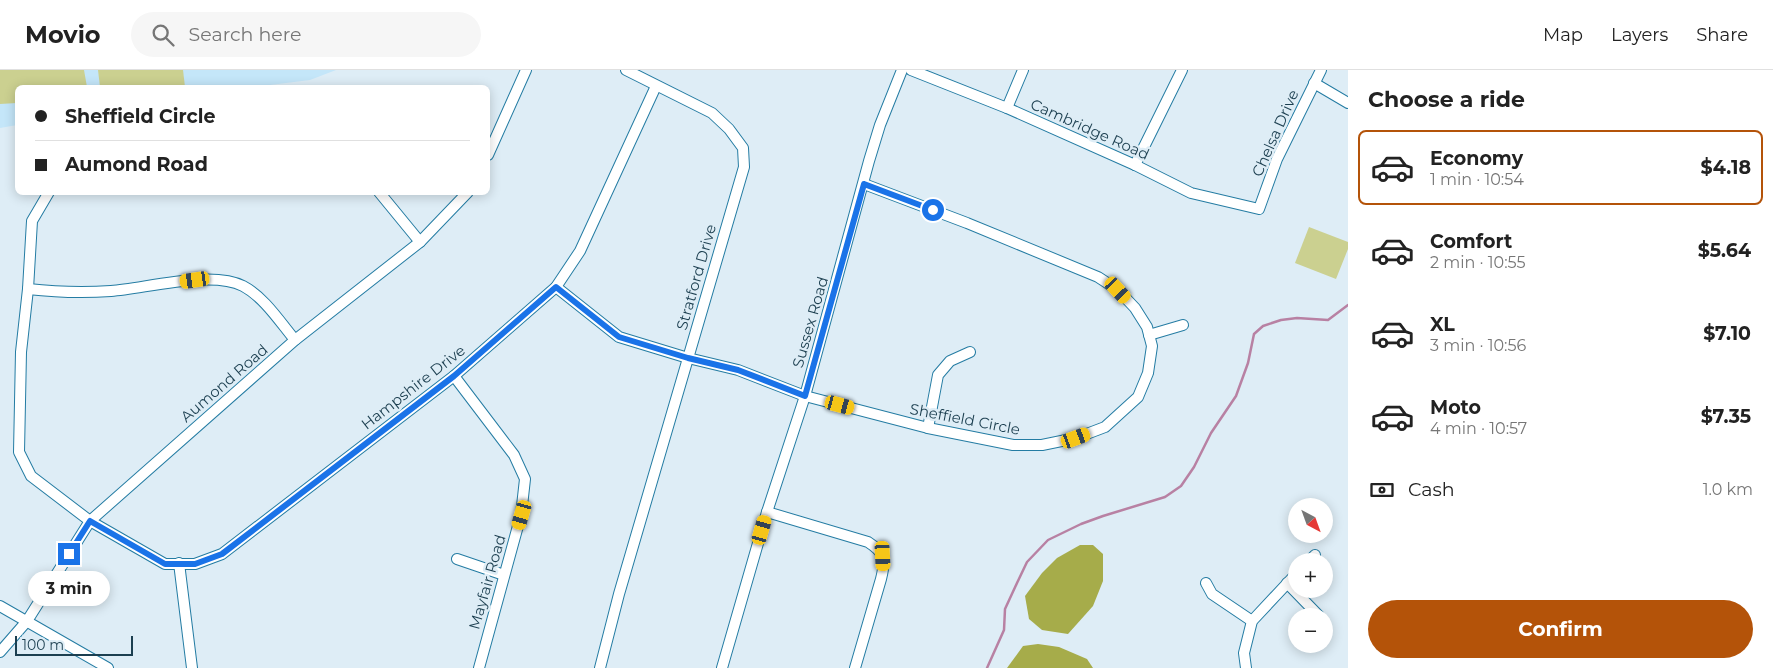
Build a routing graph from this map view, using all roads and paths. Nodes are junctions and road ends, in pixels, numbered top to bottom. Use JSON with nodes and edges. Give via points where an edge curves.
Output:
{"nodes":[{"id":1,"x":526,"y":70,"type":"edge"},
{"id":2,"x":626,"y":70,"type":"edge"},
{"id":3,"x":902,"y":70,"type":"edge"},
{"id":4,"x":911,"y":70,"type":"edge"},
{"id":5,"x":1023,"y":70,"type":"edge"},
{"id":6,"x":1182,"y":70,"type":"edge"},
{"id":7,"x":1321,"y":70,"type":"edge"},
{"id":8,"x":1314,"y":83,"type":"junction"},
{"id":9,"x":656,"y":86,"type":"junction"},
{"id":10,"x":1348,"y":103,"type":"edge"},
{"id":11,"x":1007,"y":108,"type":"junction"},
{"id":12,"x":490,"y":151,"type":"edge"},
{"id":13,"x":1134,"y":165,"type":"junction"},
{"id":14,"x":864,"y":184,"type":"junction"},
{"id":15,"x":47,"y":195,"type":"edge"},
{"id":16,"x":381,"y":195,"type":"edge"},
{"id":17,"x":465,"y":195,"type":"edge"},
{"id":18,"x":1259,"y":209,"type":"joint"},
{"id":19,"x":420,"y":242,"type":"junction"},
{"id":20,"x":556,"y":287,"type":"junction"},
{"id":21,"x":28,"y":289,"type":"junction"},
{"id":22,"x":1183,"y":325,"type":"dead end"},
{"id":23,"x":1149,"y":335,"type":"junction"},
{"id":24,"x":295,"y":340,"type":"junction"},
{"id":25,"x":970,"y":352,"type":"dead end"},
{"id":26,"x":688,"y":358,"type":"junction"},
{"id":27,"x":454,"y":376,"type":"junction"},
{"id":28,"x":805,"y":396,"type":"junction"},
{"id":29,"x":928,"y":428,"type":"junction"},
{"id":30,"x":767,"y":512,"type":"junction"},
{"id":31,"x":90,"y":521,"type":"junction"},
{"id":32,"x":456,"y":559,"type":"dead end"},
{"id":33,"x":179,"y":563,"type":"junction"},
{"id":34,"x":504,"y":575,"type":"junction"},
{"id":35,"x":1206,"y":583,"type":"dead end"},
{"id":36,"x":1288,"y":583,"type":"edge"},
{"id":37,"x":1302,"y":598,"type":"edge"},
{"id":38,"x":0,"y":606,"type":"edge"},
{"id":39,"x":1311,"y":608,"type":"edge"},
{"id":40,"x":1252,"y":620,"type":"junction"},
{"id":41,"x":27,"y":622,"type":"junction"},
{"id":42,"x":0,"y":652,"type":"edge"},
{"id":43,"x":108,"y":668,"type":"edge"},
{"id":44,"x":192,"y":668,"type":"edge"},
{"id":45,"x":478,"y":668,"type":"edge"},
{"id":46,"x":600,"y":668,"type":"edge"},
{"id":47,"x":722,"y":668,"type":"edge"},
{"id":48,"x":855,"y":668,"type":"edge"},
{"id":49,"x":1246,"y":668,"type":"edge"}],
"edges":[{"from":1,"to":12,"type":"street"},
{"from":2,"to":9,"type":"street","name":"Stratford Drive"},
{"from":3,"to":14,"type":"street","name":"Sussex Road","via":[[880,125]]},
{"from":4,"to":11,"type":"street","name":"Cambridge Road"},
{"from":5,"to":11,"type":"street"},
{"from":6,"to":13,"type":"street"},
{"from":7,"to":8,"type":"street","name":"Chelsa Drive"},
{"from":8,"to":10,"type":"street"},
{"from":8,"to":18,"type":"street","name":"Chelsa Drive","via":[[1277,159]]},
{"from":9,"to":20,"type":"street","name":"Hampshire Drive","via":[[580,251]]},
{"from":9,"to":26,"type":"street","name":"Stratford Drive","via":[[712,113],[729,128],[743,148],[744,167]]},
{"from":11,"to":13,"type":"street","name":"Cambridge Road"},
{"from":13,"to":18,"type":"street","name":"Cambridge Road","via":[[1191,193]]},
{"from":14,"to":23,"type":"street","name":"Sheffield Circle","via":[[1098,277],[1118,290],[1135,308]]},
{"from":14,"to":28,"type":"street","name":"Sussex Road"},
{"from":15,"to":21,"type":"street","name":"Hampshire Drive","via":[[32,221]]},
{"from":16,"to":19,"type":"street"},
{"from":17,"to":19,"type":"street","name":"Aumond Road"},
{"from":19,"to":24,"type":"street","name":"Aumond Road"},
{"from":20,"to":26,"type":"street","name":"Sheffield Circle","via":[[619,337]]},
{"from":20,"to":27,"type":"street","name":"Hampshire Drive"},
{"from":21,"to":24,"type":"street","via":[[111,291],[211,278],[242,285],[260,299]]},
{"from":21,"to":31,"type":"street","name":"Hampshire Drive","via":[[21,352],[19,452],[31,476]]},
{"from":22,"to":23,"type":"street"},
{"from":23,"to":29,"type":"street","name":"Sheffield Circle","via":[[1152,346],[1148,373],[1138,397],[1105,427],[1076,438],[1042,445],[1013,446]]},
{"from":24,"to":31,"type":"street","name":"Aumond Road"},
{"from":25,"to":29,"type":"street","via":[[950,362],[938,375]]},
{"from":26,"to":28,"type":"street","name":"Sheffield Circle","via":[[738,370]]},
{"from":26,"to":46,"type":"street","name":"Stratford Drive"},
{"from":27,"to":33,"type":"street","name":"Hampshire Drive","via":[[222,554],[195,564]]},
{"from":27,"to":34,"type":"street","name":"Mayfair Road","via":[[514,455],[525,479],[522,515]]},
{"from":28,"to":29,"type":"street","name":"Sheffield Circle"},
{"from":28,"to":30,"type":"street","name":"Sussex Road"},
{"from":30,"to":47,"type":"street","name":"Sussex Road"},
{"from":30,"to":48,"type":"street","via":[[868,542],[883,556],[881,579]]},
{"from":31,"to":33,"type":"street","name":"Hampshire Drive","via":[[165,564]]},
{"from":31,"to":41,"type":"street","name":"Aumond Road"},
{"from":32,"to":34,"type":"street"},
{"from":33,"to":44,"type":"street"},
{"from":34,"to":45,"type":"street","name":"Mayfair Road"},
{"from":35,"to":40,"type":"street","via":[[1212,594]]},
{"from":36,"to":40,"type":"street"},
{"from":37,"to":39,"type":"street"},
{"from":38,"to":41,"type":"street"},
{"from":40,"to":49,"type":"street","via":[[1244,653]]},
{"from":41,"to":42,"type":"street","name":"Aumond Road"},
{"from":41,"to":43,"type":"street"}]}
